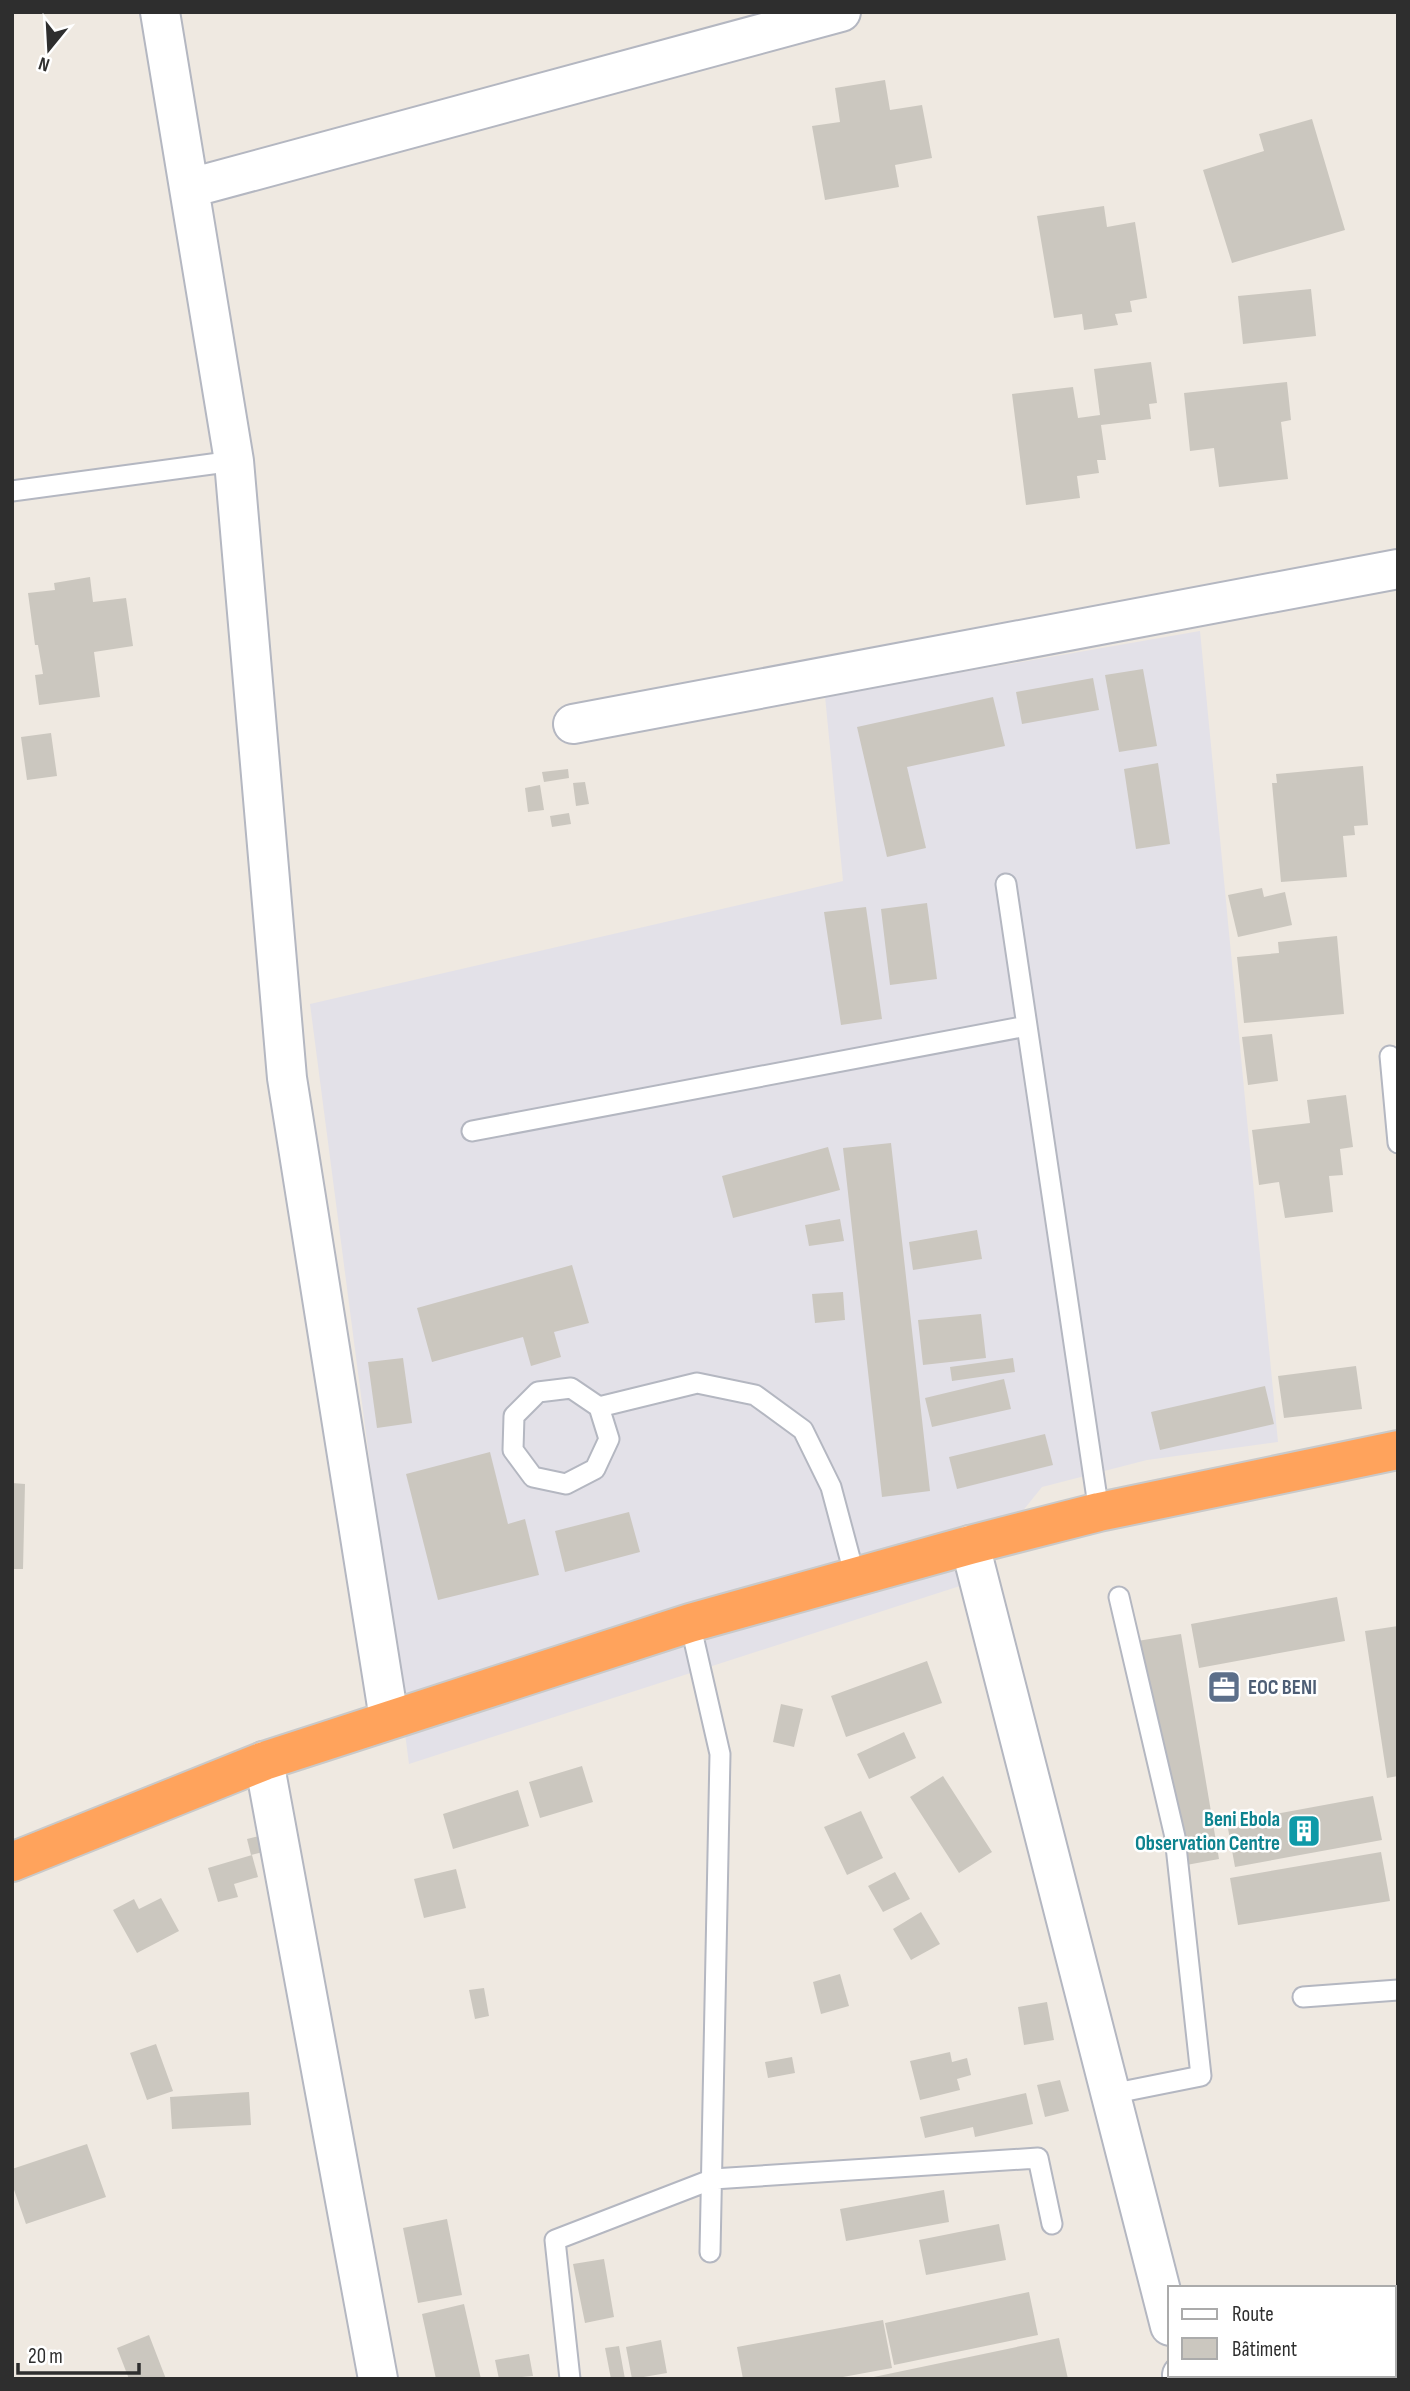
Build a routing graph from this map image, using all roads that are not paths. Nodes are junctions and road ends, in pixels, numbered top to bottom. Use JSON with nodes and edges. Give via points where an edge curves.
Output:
{"nodes":[{"id":1,"x":160,"y":12,"type":"edge"},
{"id":2,"x":841,"y":12,"type":"edge"},
{"id":3,"x":190,"y":188,"type":"junction"},
{"id":4,"x":234,"y":461,"type":"junction"},
{"id":5,"x":12,"y":491,"type":"edge"},
{"id":6,"x":1398,"y":569,"type":"edge"},
{"id":7,"x":573,"y":724,"type":"dead end"},
{"id":8,"x":1006,"y":884,"type":"dead end"},
{"id":9,"x":1027,"y":1026,"type":"junction"},
{"id":10,"x":1390,"y":1056,"type":"dead end"},
{"id":11,"x":472,"y":1131,"type":"dead end"},
{"id":12,"x":1398,"y":1143,"type":"edge"},
{"id":13,"x":599,"y":1407,"type":"junction"},
{"id":14,"x":1398,"y":1450,"type":"edge"},
{"id":15,"x":1100,"y":1512,"type":"junction"},
{"id":16,"x":970,"y":1545,"type":"junction"},
{"id":17,"x":855,"y":1577,"type":"junction"},
{"id":18,"x":1119,"y":1597,"type":"dead end"},
{"id":19,"x":690,"y":1623,"type":"junction"},
{"id":20,"x":389,"y":1719,"type":"junction"},
{"id":21,"x":264,"y":1761,"type":"junction"},
{"id":22,"x":12,"y":1862,"type":"edge"},
{"id":23,"x":1398,"y":1990,"type":"edge"},
{"id":24,"x":1303,"y":1997,"type":"dead end"},
{"id":25,"x":1111,"y":2094,"type":"junction"},
{"id":26,"x":713,"y":2179,"type":"junction"},
{"id":27,"x":1052,"y":2224,"type":"dead end"},
{"id":28,"x":710,"y":2252,"type":"dead end"},
{"id":29,"x":1168,"y":2318,"type":"edge"},
{"id":30,"x":379,"y":2379,"type":"edge"},
{"id":31,"x":570,"y":2379,"type":"edge"}],
"edges":[{"from":1,"to":3,"type":"street"},
{"from":2,"to":3,"type":"street"},
{"from":3,"to":4,"type":"street"},
{"from":4,"to":5,"type":"lane"},
{"from":4,"to":20,"type":"street","via":[[287,1078]]},
{"from":6,"to":7,"type":"street"},
{"from":8,"to":9,"type":"lane"},
{"from":9,"to":11,"type":"lane"},
{"from":9,"to":15,"type":"lane"},
{"from":10,"to":12,"type":"lane"},
{"from":13,"to":13,"type":"lane","via":[[571,1388],[538,1392],[514,1416],[513,1450],[533,1477],[566,1484],[595,1469],[609,1439]]},
{"from":13,"to":17,"type":"lane","via":[[697,1383],[755,1395],[803,1430],[831,1487]]},
{"from":14,"to":15,"type":"highway"},
{"from":15,"to":16,"type":"highway"},
{"from":16,"to":17,"type":"highway"},
{"from":16,"to":25,"type":"street"},
{"from":17,"to":19,"type":"highway"},
{"from":18,"to":25,"type":"lane","via":[[1175,1837],[1200,2076]]},
{"from":19,"to":20,"type":"highway"},
{"from":19,"to":26,"type":"lane","via":[[720,1754]]},
{"from":20,"to":21,"type":"highway"},
{"from":21,"to":22,"type":"highway"},
{"from":21,"to":30,"type":"street"},
{"from":23,"to":24,"type":"lane"},
{"from":25,"to":29,"type":"street"},
{"from":26,"to":27,"type":"lane","via":[[1038,2158]]},
{"from":26,"to":28,"type":"lane"},
{"from":26,"to":31,"type":"lane","via":[[555,2240]]}]}
